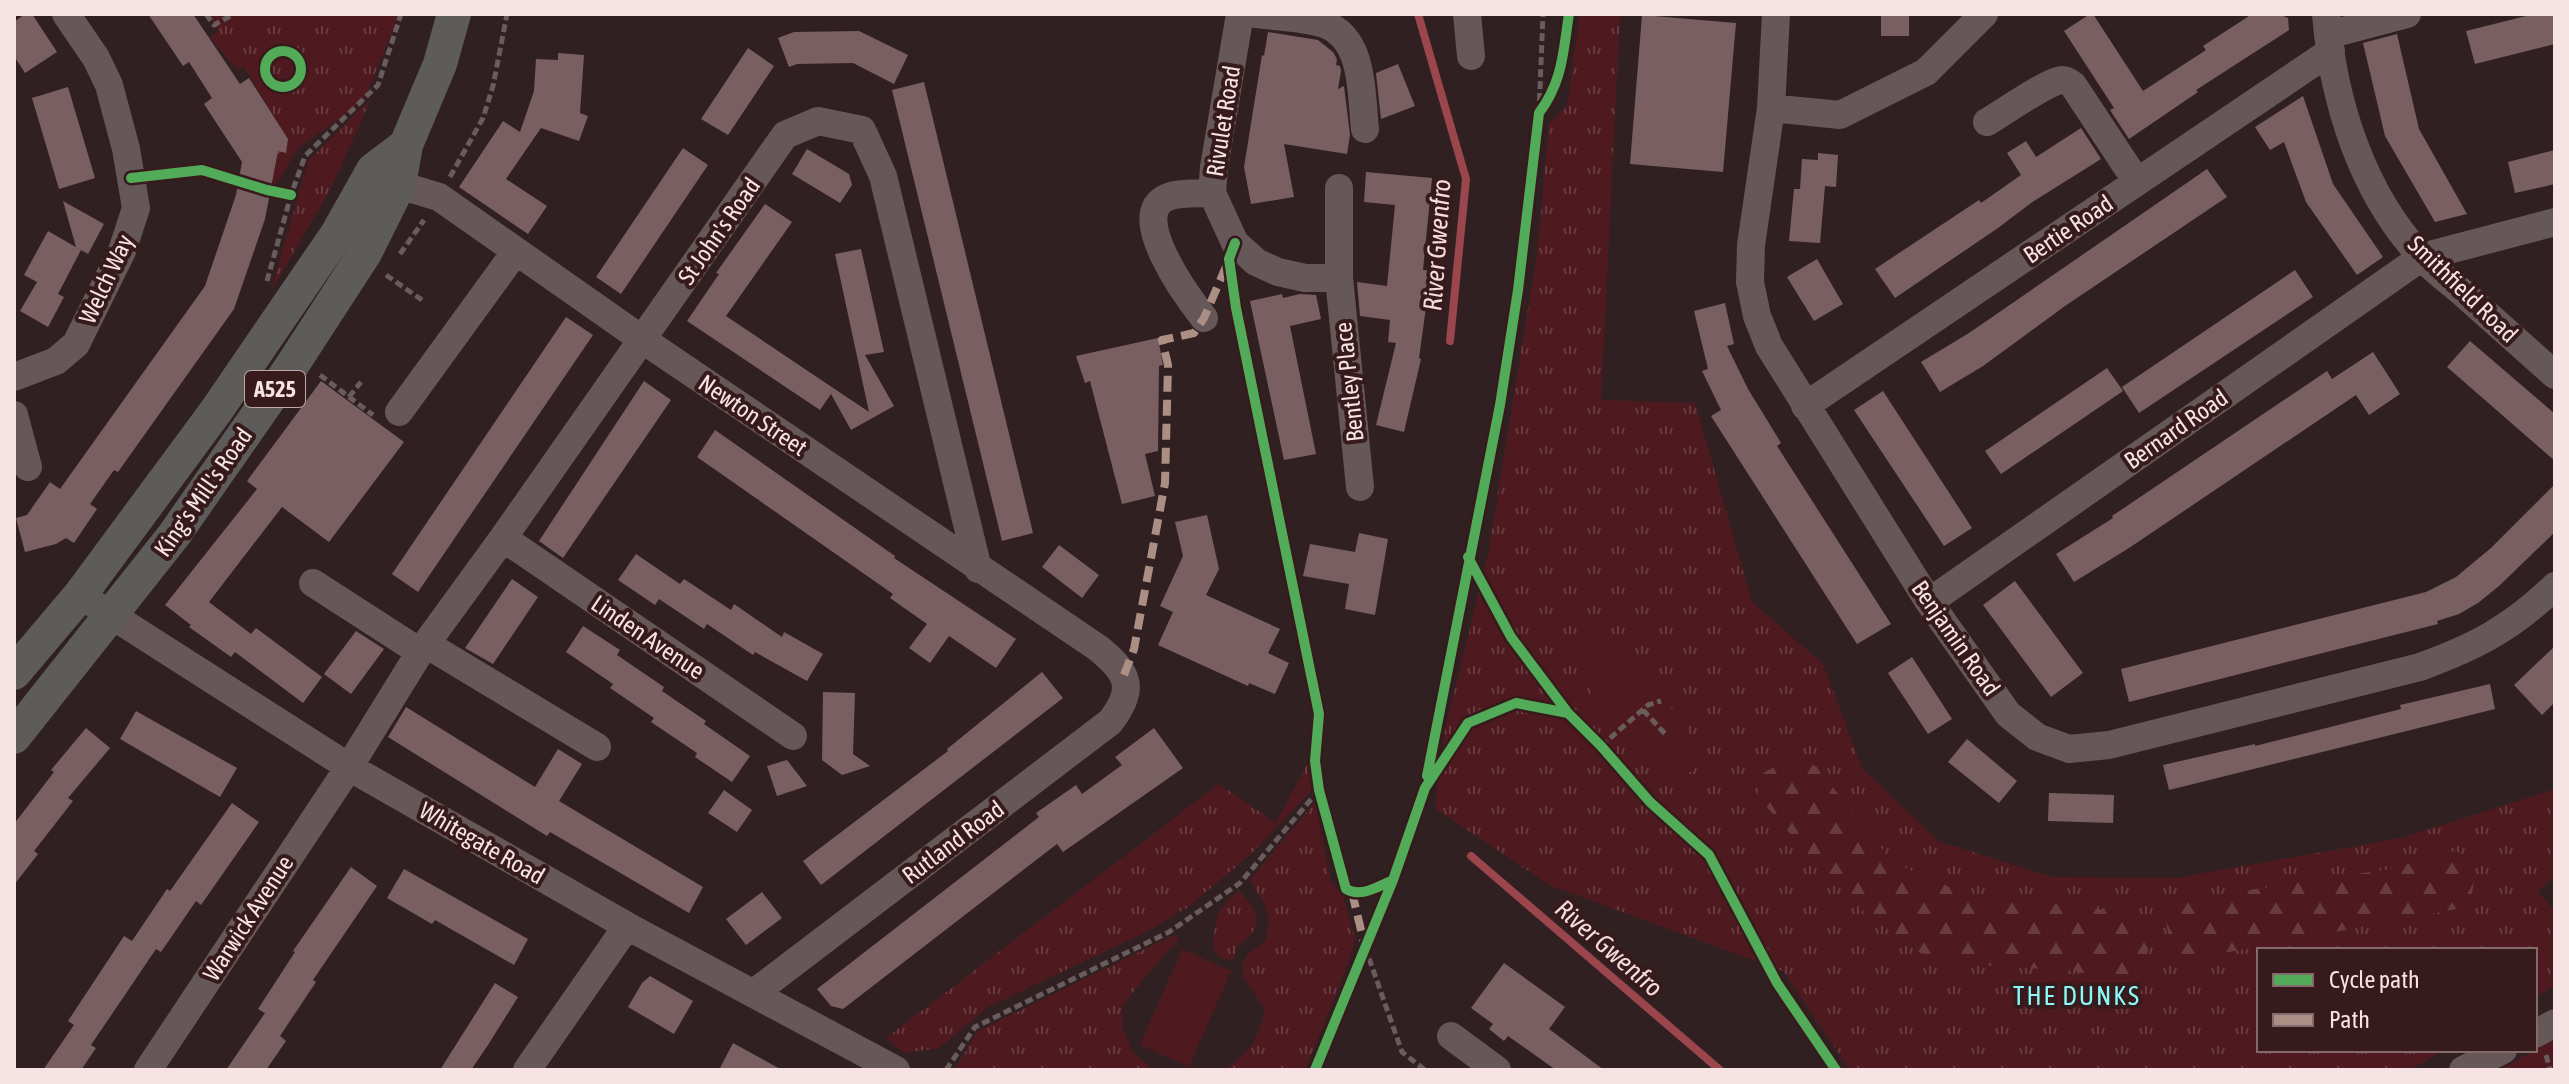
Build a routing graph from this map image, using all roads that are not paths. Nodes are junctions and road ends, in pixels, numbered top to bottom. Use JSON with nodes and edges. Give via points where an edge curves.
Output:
{"nodes":[{"id":1,"x":66,"y":14,"type":"edge"},
{"id":2,"x":454,"y":14,"type":"edge"},
{"id":3,"x":1240,"y":14,"type":"edge"},
{"id":4,"x":1256,"y":14,"type":"edge"},
{"id":5,"x":1467,"y":14,"type":"edge"},
{"id":6,"x":1776,"y":14,"type":"edge"},
{"id":7,"x":1984,"y":14,"type":"edge"},
{"id":8,"x":2407,"y":14,"type":"edge"},
{"id":9,"x":2328,"y":34,"type":"edge"},
{"id":10,"x":1471,"y":56,"type":"dead end"},
{"id":11,"x":1771,"y":108,"type":"junction"},
{"id":12,"x":1987,"y":122,"type":"dead end"},
{"id":13,"x":1365,"y":129,"type":"dead end"},
{"id":14,"x":386,"y":178,"type":"junction"},
{"id":15,"x":2137,"y":182,"type":"junction"},
{"id":16,"x":1339,"y":188,"type":"dead end"},
{"id":17,"x":1212,"y":193,"type":"junction"},
{"id":18,"x":2555,"y":222,"type":"edge"},
{"id":19,"x":516,"y":251,"type":"junction"},
{"id":20,"x":2422,"y":257,"type":"junction"},
{"id":21,"x":1339,"y":278,"type":"junction"},
{"id":22,"x":1204,"y":318,"type":"dead end"},
{"id":23,"x":643,"y":340,"type":"junction"},
{"id":24,"x":2555,"y":375,"type":"edge"},
{"id":25,"x":14,"y":377,"type":"edge"},
{"id":26,"x":1805,"y":406,"type":"junction"},
{"id":27,"x":399,"y":412,"type":"road end"},
{"id":28,"x":14,"y":415,"type":"edge"},
{"id":29,"x":28,"y":467,"type":"dead end"},
{"id":30,"x":1360,"y":487,"type":"dead end"},
{"id":31,"x":503,"y":538,"type":"junction"},
{"id":32,"x":978,"y":569,"type":"junction"},
{"id":33,"x":313,"y":583,"type":"dead end"},
{"id":34,"x":2555,"y":586,"type":"edge"},
{"id":35,"x":80,"y":595,"type":"junction"},
{"id":36,"x":1929,"y":602,"type":"junction"},
{"id":37,"x":112,"y":615,"type":"junction"},
{"id":38,"x":423,"y":648,"type":"junction"},
{"id":39,"x":14,"y":673,"type":"edge"},
{"id":40,"x":1124,"y":675,"type":"joint"},
{"id":41,"x":793,"y":736,"type":"dead end"},
{"id":42,"x":14,"y":737,"type":"edge"},
{"id":43,"x":597,"y":747,"type":"dead end"},
{"id":44,"x":349,"y":767,"type":"junction"},
{"id":45,"x":627,"y":926,"type":"junction"},
{"id":46,"x":754,"y":993,"type":"junction"},
{"id":47,"x":2555,"y":1023,"type":"edge"},
{"id":48,"x":2537,"y":1033,"type":"edge"},
{"id":49,"x":1451,"y":1036,"type":"dead end"},
{"id":50,"x":2499,"y":1052,"type":"edge"},
{"id":51,"x":148,"y":1070,"type":"edge"},
{"id":52,"x":527,"y":1070,"type":"edge"},
{"id":53,"x":896,"y":1070,"type":"edge"},
{"id":54,"x":1497,"y":1070,"type":"edge"},
{"id":55,"x":2463,"y":1070,"type":"edge"}],
"edges":[{"from":1,"to":25,"type":"street","name":"Welch Way","via":[[109,85],[136,208],[122,251],[76,344],[56,361]]},
{"from":2,"to":14,"type":"main road","name":"King's Mill's Road","number":"A525","via":[[440,64]]},
{"from":3,"to":17,"type":"street","name":"Rivulet Road"},
{"from":4,"to":13,"type":"street","via":[[1324,24],[1345,37],[1356,55]]},
{"from":5,"to":10,"type":"street"},
{"from":6,"to":11,"type":"street","name":"Benjamin Road"},
{"from":7,"to":11,"type":"street","via":[[1926,72],[1840,115]]},
{"from":8,"to":9,"type":"street","name":"Bertie Road"},
{"from":9,"to":15,"type":"street","name":"Bertie Road"},
{"from":9,"to":20,"type":"street","name":"Smithfield Road","via":[[2356,154],[2384,208]]},
{"from":11,"to":26,"type":"street","name":"Benjamin Road","via":[[1750,282],[1769,346]]},
{"from":12,"to":15,"type":"street","via":[[2051,84],[2069,81]]},
{"from":14,"to":19,"type":"street","name":"Newton Street","via":[[439,197]]},
{"from":14,"to":35,"type":"main road","name":"King's Mill's Road","number":"A525","via":[[337,234],[225,399]]},
{"from":14,"to":37,"type":"main road","name":"King's Mill's Road","number":"A525","via":[[365,253],[174,535]]},
{"from":15,"to":26,"type":"street","name":"Bertie Road"},
{"from":16,"to":21,"type":"street","name":"Bentley Place"},
{"from":17,"to":21,"type":"street","name":"Rivulet Road","via":[[1235,243],[1256,262],[1305,278]]},
{"from":17,"to":22,"type":"street","via":[[1168,197],[1158,203],[1154,216],[1166,264]]},
{"from":18,"to":20,"type":"street"},
{"from":19,"to":23,"type":"street","name":"Newton Street"},
{"from":19,"to":27,"type":"street"},
{"from":20,"to":24,"type":"street","name":"Smithfield Road"},
{"from":20,"to":36,"type":"street","name":"Bernard Road"},
{"from":21,"to":30,"type":"street","name":"Bentley Place"},
{"from":23,"to":31,"type":"street","name":"St John's Road"},
{"from":23,"to":32,"type":"street","name":"Newton Street"},
{"from":23,"to":32,"type":"street","name":"St John's Road","via":[[785,135],[818,121],[862,130],[883,176]]},
{"from":26,"to":36,"type":"street","name":"Benjamin Road"},
{"from":28,"to":29,"type":"street"},
{"from":31,"to":38,"type":"street","name":"St John's Road"},
{"from":31,"to":41,"type":"street","name":"Linden Avenue"},
{"from":32,"to":40,"type":"street","name":"Newton Street","via":[[1098,648]]},
{"from":33,"to":38,"type":"street"},
{"from":34,"to":36,"type":"street","name":"Benjamin Road","via":[[2504,629],[2420,667],[2109,745],[2069,749],[2037,737],[2008,714]]},
{"from":35,"to":37,"type":"street","name":"Whitegate Road"},
{"from":35,"to":39,"type":"main road","name":"King's Mill's Road","number":"A525"},
{"from":37,"to":42,"type":"main road","name":"King's Mill's Road","number":"A525"},
{"from":37,"to":44,"type":"street","name":"Whitegate Road"},
{"from":38,"to":43,"type":"street"},
{"from":38,"to":44,"type":"street","name":"St John's Road"},
{"from":40,"to":46,"type":"street","name":"Rutland Road","via":[[1127,693],[1110,722]]},
{"from":44,"to":45,"type":"street","name":"Whitegate Road"},
{"from":44,"to":51,"type":"street","name":"Warwick Avenue"},
{"from":45,"to":46,"type":"street","name":"Whitegate Road"},
{"from":45,"to":52,"type":"street"},
{"from":46,"to":53,"type":"street","name":"Whitegate Road"},
{"from":47,"to":48,"type":"street"},
{"from":49,"to":54,"type":"street"},
{"from":50,"to":55,"type":"street"}]}
